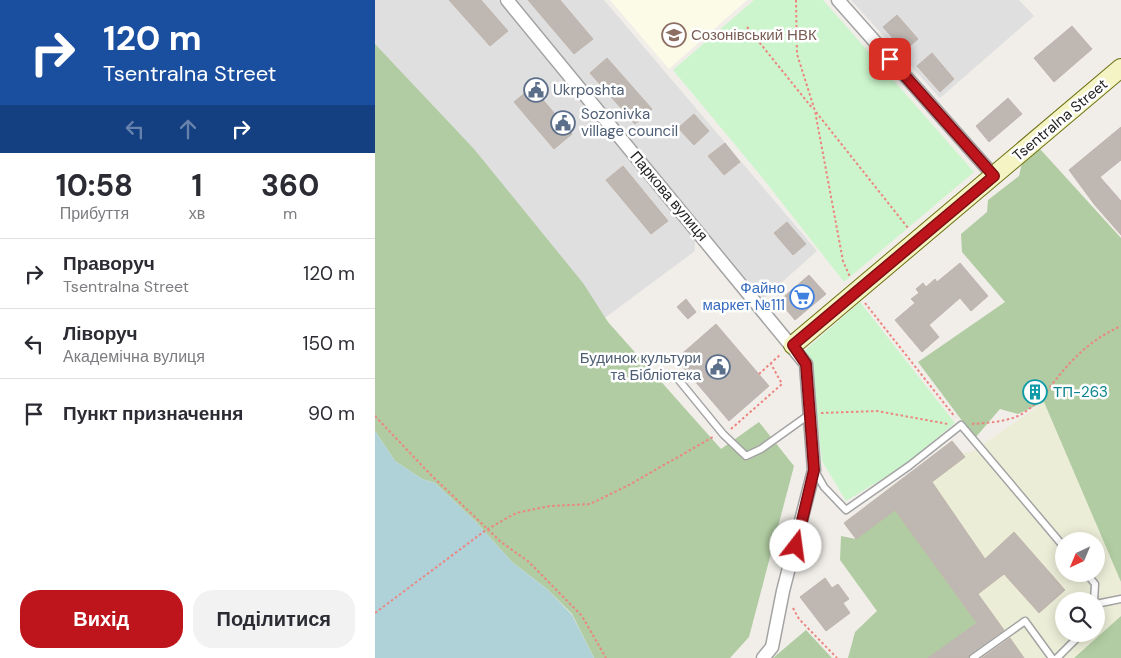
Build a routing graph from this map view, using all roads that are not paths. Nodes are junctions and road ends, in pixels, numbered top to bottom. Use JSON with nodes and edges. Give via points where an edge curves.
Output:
{"nodes":[{"id":1,"x":507,"y":0,"type":"edge"},
{"id":2,"x":838,"y":0,"type":"edge"},
{"id":3,"x":1120,"y":70,"type":"edge"},
{"id":4,"x":994,"y":176,"type":"junction"},
{"id":5,"x":793,"y":345,"type":"junction"},
{"id":6,"x":678,"y":379,"type":"dead end"},
{"id":7,"x":811,"y":414,"type":"junction"},
{"id":8,"x":814,"y":470,"type":"junction"},
{"id":9,"x":1055,"y":536,"type":"edge"},
{"id":10,"x":1121,"y":599,"type":"edge"},
{"id":11,"x":1105,"y":601,"type":"edge"},
{"id":12,"x":1073,"y":642,"type":"edge"},
{"id":13,"x":763,"y":658,"type":"edge"},
{"id":14,"x":973,"y":658,"type":"edge"},
{"id":15,"x":1052,"y":658,"type":"edge"},
{"id":16,"x":1057,"y":658,"type":"edge"}],
"edges":[{"from":1,"to":5,"type":"street","name":"Паркова вулиця"},
{"from":2,"to":4,"type":"street"},
{"from":3,"to":4,"type":"street","name":"Tsentralna Street"},
{"from":4,"to":5,"type":"street","name":"Tsentralna Street"},
{"from":5,"to":7,"type":"street","name":"Паркова вулиця","via":[[806,364]]},
{"from":6,"to":7,"type":"lane","via":[[723,434],[746,456]]},
{"from":7,"to":8,"type":"street","name":"Паркова вулиця"},
{"from":8,"to":9,"type":"lane","via":[[824,487],[846,510],[961,425]]},
{"from":8,"to":13,"type":"street","name":"Паркова вулиця","via":[[772,647]]},
{"from":10,"to":11,"type":"lane"},
{"from":12,"to":16,"type":"lane"},
{"from":14,"to":15,"type":"lane","via":[[1025,621]]}]}
